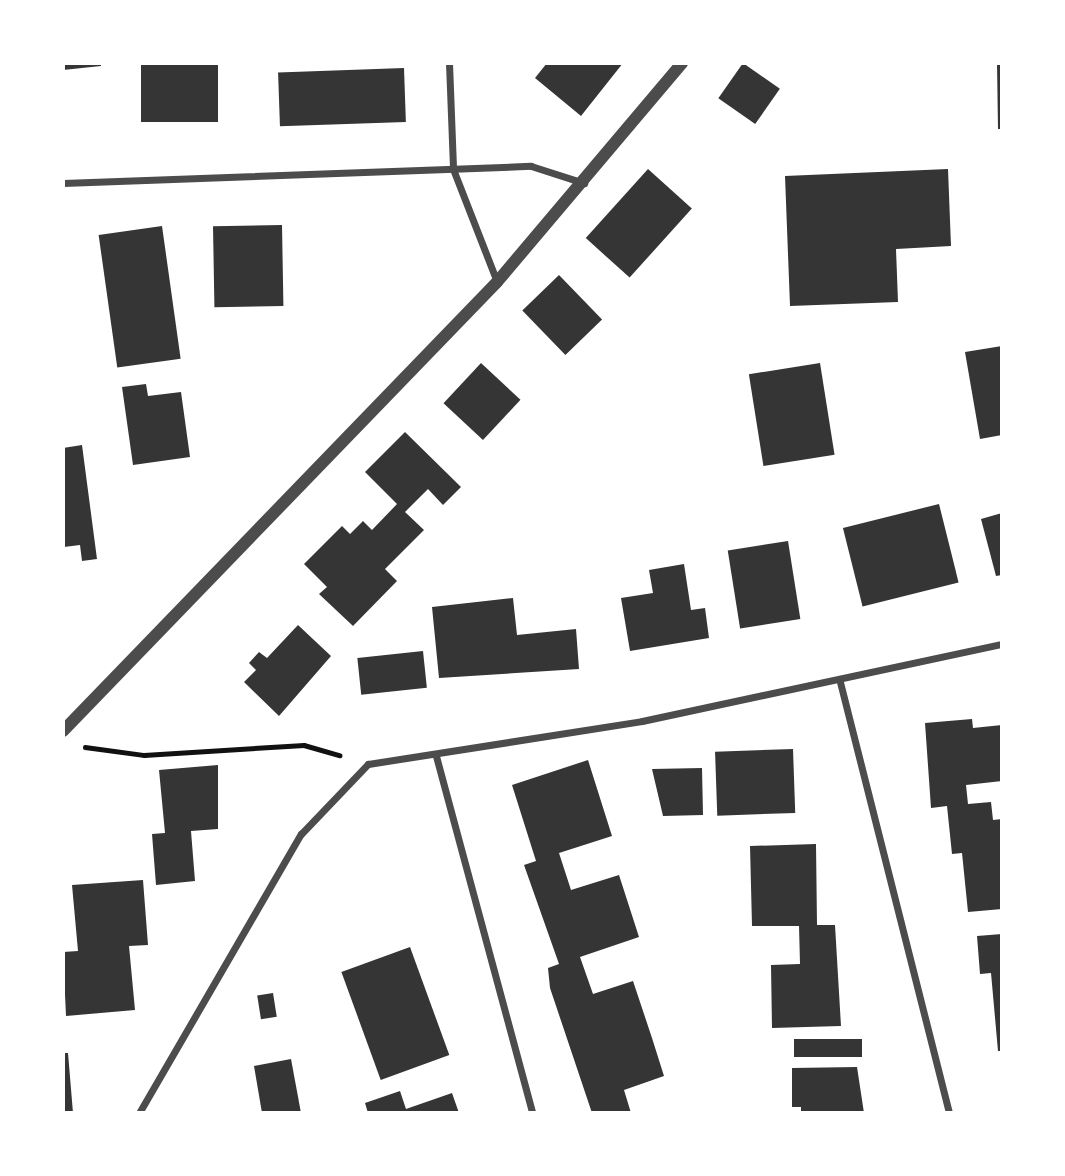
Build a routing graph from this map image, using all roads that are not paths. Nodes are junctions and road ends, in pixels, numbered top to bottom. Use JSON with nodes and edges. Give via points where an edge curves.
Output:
{"nodes":[{"id":1,"x":449,"y":63,"type":"edge"},
{"id":2,"x":682,"y":63,"type":"edge"},
{"id":3,"x":453,"y":169,"type":"junction"},
{"id":4,"x":63,"y":183,"type":"edge"},
{"id":5,"x":584,"y":184,"type":"junction"},
{"id":6,"x":497,"y":282,"type":"junction"},
{"id":7,"x":1002,"y":643,"type":"edge"},
{"id":8,"x":840,"y":682,"type":"junction"},
{"id":9,"x":63,"y":731,"type":"edge"},
{"id":10,"x":436,"y":756,"type":"junction"},
{"id":11,"x":139,"y":1113,"type":"edge"},
{"id":12,"x":532,"y":1113,"type":"edge"},
{"id":13,"x":948,"y":1113,"type":"edge"}],
"edges":[{"from":1,"to":3,"type":"street"},
{"from":2,"to":5,"type":"street"},
{"from":3,"to":4,"type":"street"},
{"from":3,"to":5,"type":"street","via":[[531,166]]},
{"from":3,"to":6,"type":"street"},
{"from":5,"to":6,"type":"street"},
{"from":6,"to":9,"type":"street"},
{"from":7,"to":8,"type":"street"},
{"from":8,"to":10,"type":"street"},
{"from":8,"to":13,"type":"street"},
{"from":10,"to":11,"type":"street","via":[[368,764],[301,834]]},
{"from":10,"to":12,"type":"street"}]}
